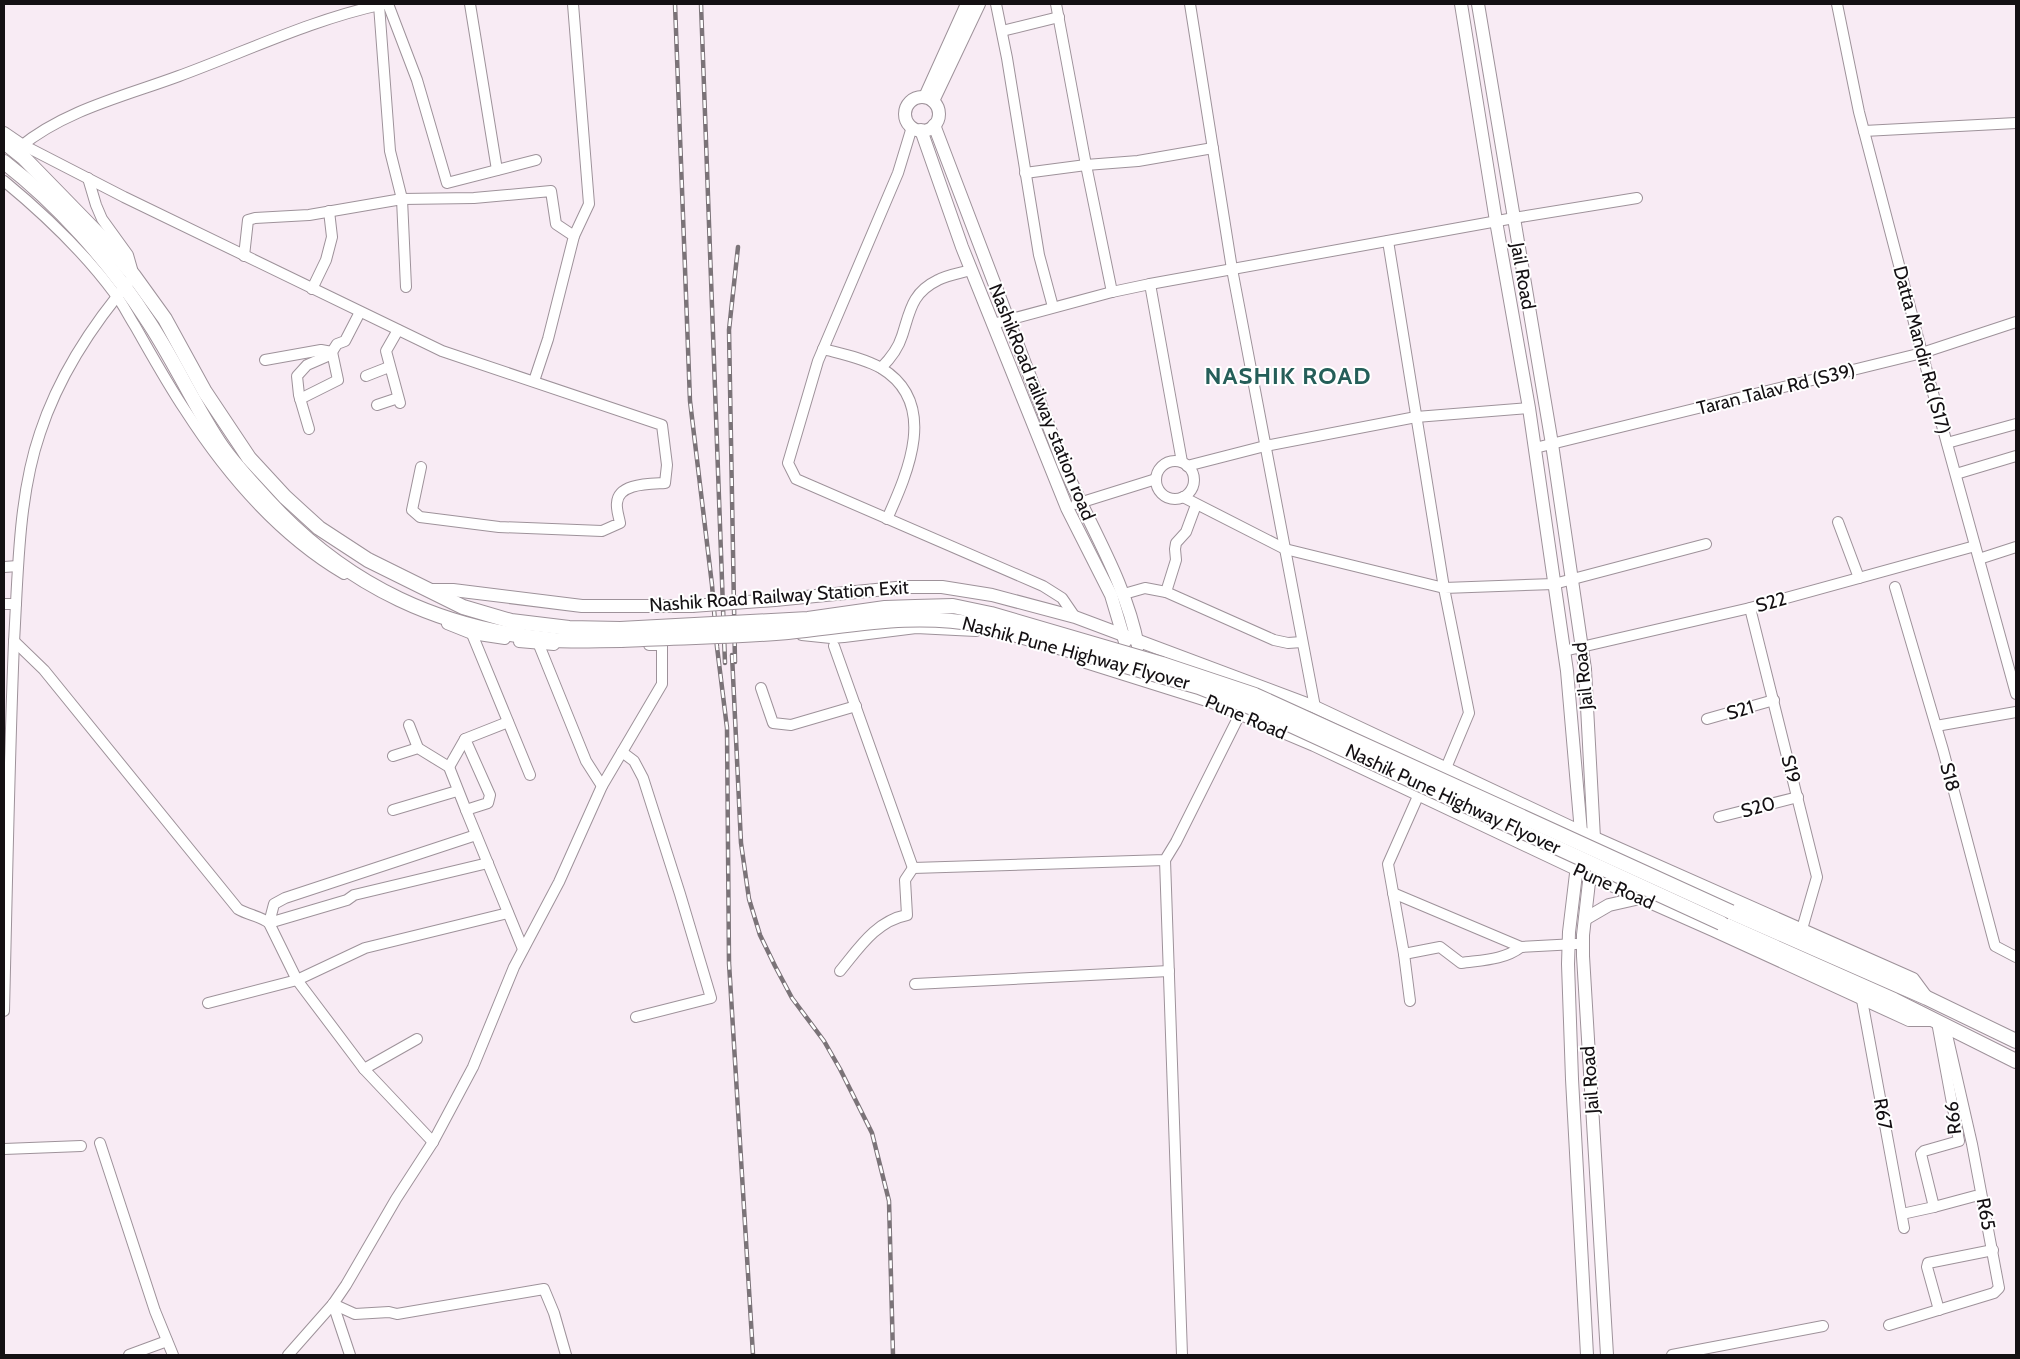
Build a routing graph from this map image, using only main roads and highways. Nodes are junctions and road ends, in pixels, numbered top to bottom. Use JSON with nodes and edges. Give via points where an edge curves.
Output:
{"nodes":[{"id":1,"x":967,"y":4,"type":"edge"},
{"id":2,"x":979,"y":4,"type":"edge"},
{"id":3,"x":1461,"y":4,"type":"edge"},
{"id":4,"x":1478,"y":4,"type":"edge"},
{"id":5,"x":929,"y":99,"type":"junction"},
{"id":6,"x":934,"y":125,"type":"junction"},
{"id":7,"x":917,"y":129,"type":"junction"},
{"id":8,"x":4,"y":142,"type":"edge"},
{"id":9,"x":4,"y":162,"type":"edge"},
{"id":10,"x":125,"y":286,"type":"junction"},
{"id":11,"x":428,"y":590,"type":"junction"},
{"id":12,"x":787,"y":632,"type":"junction"},
{"id":13,"x":621,"y":634,"type":"junction"},
{"id":14,"x":1123,"y":636,"type":"junction"},
{"id":15,"x":1137,"y":640,"type":"junction"},
{"id":16,"x":1138,"y":678,"type":"junction"},
{"id":17,"x":1581,"y":832,"type":"junction"},
{"id":18,"x":1594,"y":838,"type":"junction"},
{"id":19,"x":1577,"y":869,"type":"junction"},
{"id":20,"x":1591,"y":876,"type":"junction"},
{"id":21,"x":1640,"y":898,"type":"junction"},
{"id":22,"x":1585,"y":919,"type":"junction"},
{"id":23,"x":1927,"y":998,"type":"junction"},
{"id":24,"x":1938,"y":1022,"type":"junction"},
{"id":25,"x":2016,"y":1042,"type":"edge"},
{"id":26,"x":2016,"y":1061,"type":"edge"},
{"id":27,"x":1587,"y":1355,"type":"edge"},
{"id":28,"x":1607,"y":1355,"type":"edge"}],
"edges":[{"from":1,"to":5,"type":"main road"},
{"from":2,"to":5,"type":"main road"},
{"from":3,"to":17,"type":"main road","name":"Jail Road","via":[[1535,448],[1564,651]]},
{"from":4,"to":18,"type":"main road","name":"Jail Road","via":[[1552,444],[1585,669]]},
{"from":5,"to":6,"type":"main road","via":[[939,110],[938,121]]},
{"from":5,"to":7,"type":"main road","via":[[912,100],[906,109],[906,119]]},
{"from":6,"to":7,"type":"main road"},
{"from":6,"to":15,"type":"main road","name":"NashikRoad railway station road","via":[[1080,503],[1124,594]]},
{"from":7,"to":14,"type":"main road","via":[[1067,508],[1111,595]]},
{"from":8,"to":10,"type":"highway","via":[[19,148],[102,238]]},
{"from":9,"to":10,"type":"highway","via":[[72,226]]},
{"from":10,"to":11,"type":"highway","name":"Nashik Pune Highway Flyover","via":[[165,320],[205,392],[249,458],[285,497],[319,528],[360,555]]},
{"from":10,"to":13,"type":"highway","name":"Nashik Pune Highway Flyover","via":[[222,447],[295,530],[348,571],[395,598],[456,622],[556,640]]},
{"from":11,"to":13,"type":"highway","name":"Nashik Pune Highway Flyover","via":[[463,607],[511,621]]},
{"from":11,"to":14,"type":"main road","name":"Nashik Road Railway Station Exit","bridge":true,"via":[[453,590],[582,606],[692,606],[906,587],[942,587],[992,595],[1075,617]]},
{"from":12,"to":13,"type":"highway","name":"Nashik Pune Highway Flyover","bridge":true},
{"from":12,"to":16,"type":"main road","name":"Pune Road","bridge":true,"via":[[833,641],[916,627],[972,629]]},
{"from":12,"to":24,"type":"highway","name":"Nashik Pune Highway Flyover","bridge":true,"via":[[880,621],[953,619],[1198,687],[1260,710]]},
{"from":13,"to":23,"type":"highway","name":"Nashik Pune Highway Flyover","bridge":true,"via":[[799,620],[915,606],[953,606],[991,614],[1255,695]]},
{"from":14,"to":15,"type":"main road","name":"Nashik Road Railway Station Exit"},
{"from":14,"to":16,"type":"main road"},
{"from":15,"to":16,"type":"main road","name":"NashikRoad railway station road"},
{"from":15,"to":17,"type":"main road","name":"Nashik Road Railway Station Exit","via":[[1315,708]]},
{"from":16,"to":19,"type":"main road","name":"Pune Road","via":[[1240,714]]},
{"from":17,"to":18,"type":"main road","name":"Nashik Road Railway Station Exit"},
{"from":17,"to":19,"type":"main road","name":"Jail Road"},
{"from":18,"to":20,"type":"main road","name":"Jail Road"},
{"from":18,"to":23,"type":"main road","name":"Nashik Road Railway Station Exit","via":[[1913,979]]},
{"from":19,"to":20,"type":"main road","name":"Pune Road"},
{"from":19,"to":27,"type":"main road","name":"Jail Road","via":[[1569,938],[1572,1079]]},
{"from":20,"to":21,"type":"main road","name":"Pune Road"},
{"from":20,"to":22,"type":"main road","name":"Jail Road"},
{"from":21,"to":22,"type":"main road","via":[[1609,905]]},
{"from":21,"to":24,"type":"main road","name":"Pune Road","via":[[1909,1020]]},
{"from":22,"to":28,"type":"main road","name":"Jail Road","via":[[1583,945]]},
{"from":23,"to":25,"type":"highway","name":"Nashik Pune Highway Flyover"},
{"from":24,"to":26,"type":"highway","name":"Nashik Pune Highway Flyover"}]}
